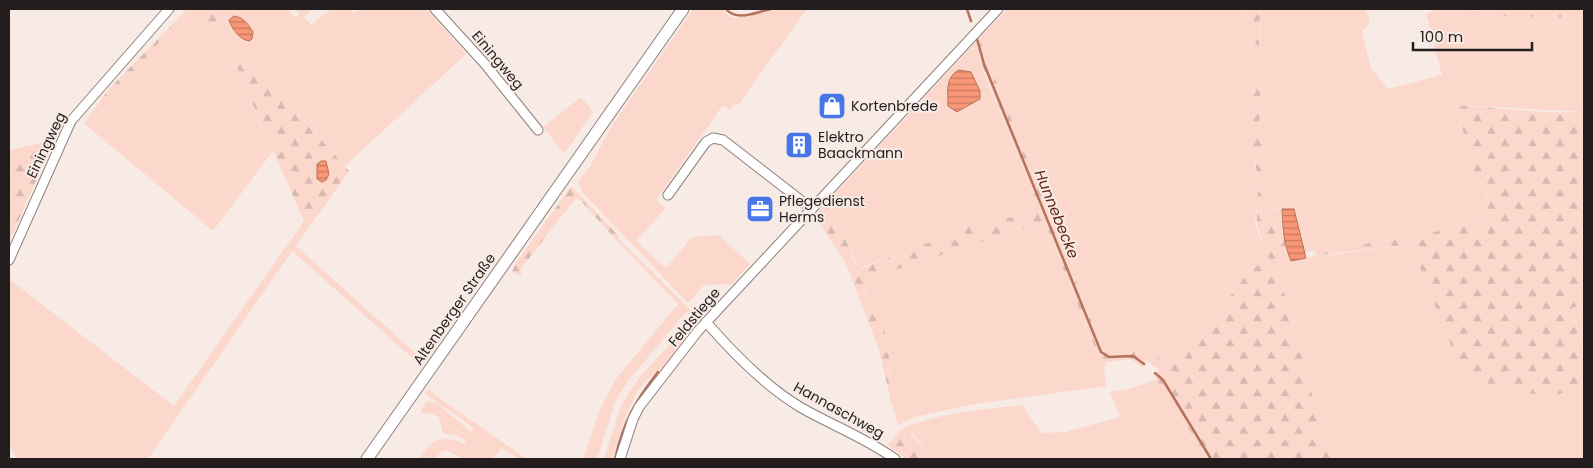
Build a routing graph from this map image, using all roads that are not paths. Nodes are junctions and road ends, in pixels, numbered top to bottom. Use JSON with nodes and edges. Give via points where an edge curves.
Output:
{"nodes":[{"id":1,"x":169,"y":9,"type":"edge"},
{"id":2,"x":435,"y":9,"type":"edge"},
{"id":3,"x":683,"y":9,"type":"edge"},
{"id":4,"x":998,"y":9,"type":"edge"},
{"id":5,"x":538,"y":130,"type":"dead end"},
{"id":6,"x":668,"y":195,"type":"dead end"},
{"id":7,"x":812,"y":209,"type":"junction"},
{"id":8,"x":9,"y":260,"type":"edge"},
{"id":9,"x":706,"y":322,"type":"junction"},
{"id":10,"x":367,"y":459,"type":"edge"},
{"id":11,"x":620,"y":459,"type":"edge"},
{"id":12,"x":894,"y":459,"type":"edge"}],
"edges":[{"from":1,"to":8,"type":"street","name":"Einingweg","via":[[71,121]]},
{"from":2,"to":5,"type":"street","name":"Einingweg"},
{"from":3,"to":10,"type":"main road","name":"Altenberger Straße"},
{"from":4,"to":7,"type":"street","name":"Feldstiege"},
{"from":6,"to":7,"type":"street","via":[[706,142],[713,138],[722,140]]},
{"from":7,"to":9,"type":"street","name":"Feldstiege"},
{"from":9,"to":11,"type":"street","name":"Feldstiege","via":[[639,407]]},
{"from":9,"to":12,"type":"street","name":"Hannaschweg","via":[[779,392]]}]}
